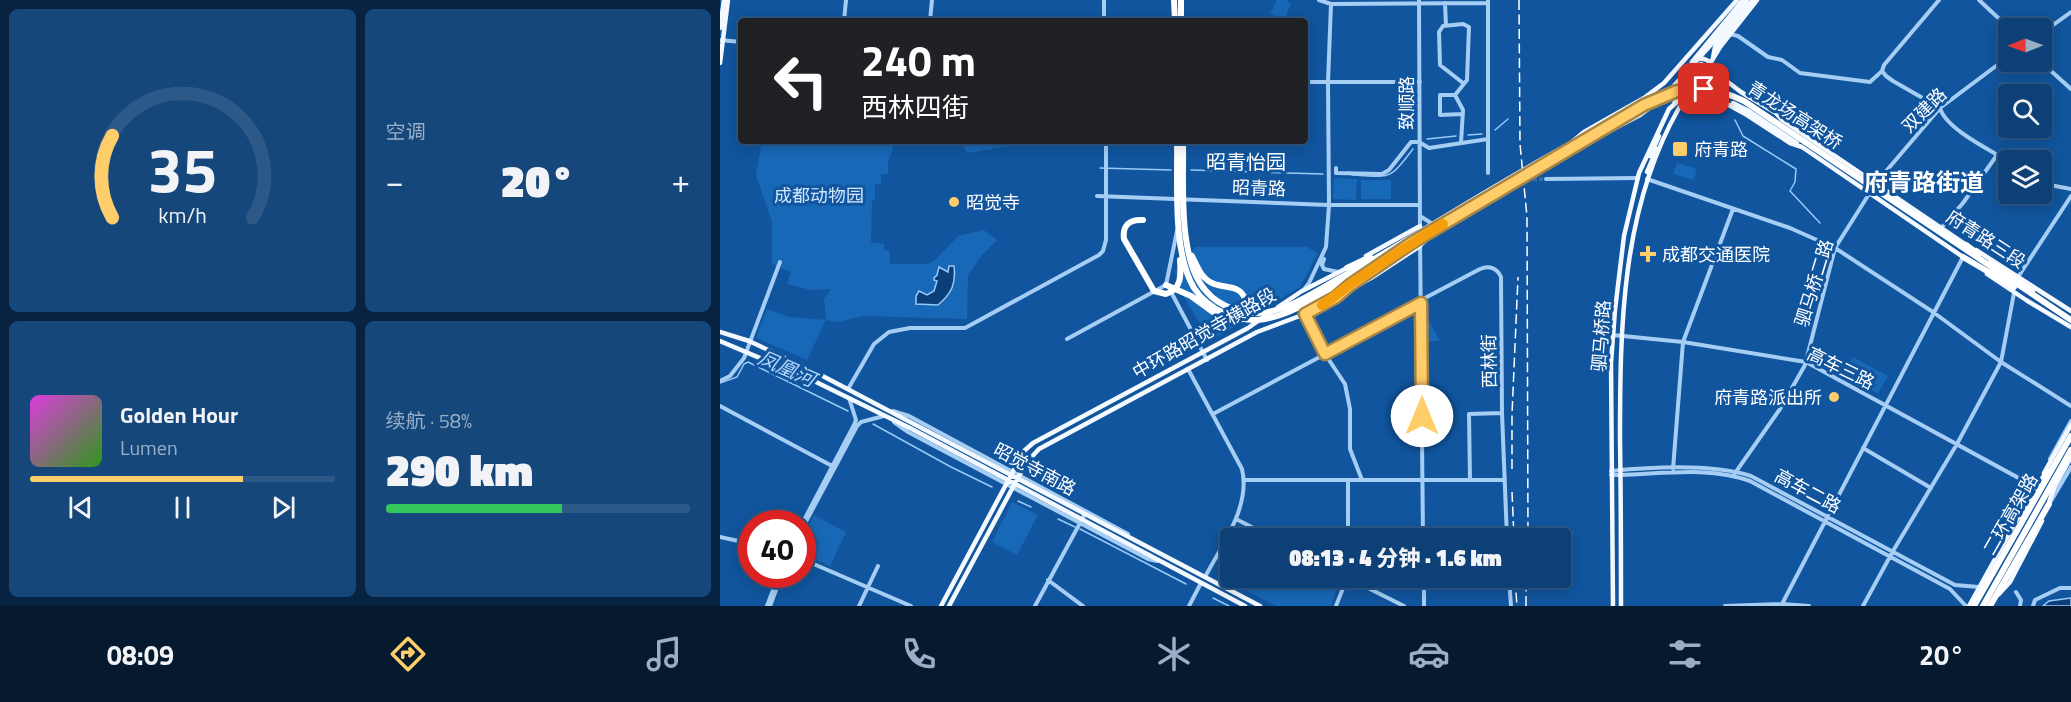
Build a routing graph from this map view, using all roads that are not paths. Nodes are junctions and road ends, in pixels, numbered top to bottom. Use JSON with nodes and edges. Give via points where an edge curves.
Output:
{"nodes":[{"id":1,"x":724,"y":0,"type":"edge"},
{"id":2,"x":728,"y":0,"type":"edge"},
{"id":3,"x":846,"y":0,"type":"edge"},
{"id":4,"x":932,"y":0,"type":"edge"},
{"id":5,"x":1104,"y":0,"type":"edge"},
{"id":6,"x":1177,"y":0,"type":"edge"},
{"id":7,"x":1319,"y":0,"type":"edge"},
{"id":8,"x":1735,"y":0,"type":"edge"},
{"id":9,"x":1743,"y":0,"type":"edge"},
{"id":10,"x":1747,"y":0,"type":"edge"},
{"id":11,"x":1755,"y":0,"type":"edge"},
{"id":12,"x":1939,"y":0,"type":"edge"},
{"id":13,"x":1979,"y":0,"type":"edge"},
{"id":14,"x":1419,"y":1,"type":"edge"},
{"id":15,"x":1488,"y":2,"type":"edge"},
{"id":16,"x":1445,"y":3,"type":"junction"},
{"id":17,"x":1331,"y":4,"type":"junction"},
{"id":18,"x":2071,"y":12,"type":"edge"},
{"id":19,"x":844,"y":18,"type":"edge"},
{"id":20,"x":930,"y":18,"type":"edge"},
{"id":21,"x":1104,"y":18,"type":"edge"},
{"id":22,"x":1178,"y":18,"type":"edge"},
{"id":23,"x":1998,"y":18,"type":"edge"},
{"id":24,"x":1446,"y":26,"type":"junction"},
{"id":25,"x":2052,"y":26,"type":"edge"},
{"id":26,"x":720,"y":28,"type":"edge"},
{"id":27,"x":1730,"y":34,"type":"junction"},
{"id":28,"x":722,"y":40,"type":"edge"},
{"id":29,"x":738,"y":42,"type":"edge"},
{"id":30,"x":720,"y":63,"type":"edge"},
{"id":31,"x":1998,"y":64,"type":"edge"},
{"id":32,"x":1711,"y":65,"type":"junction"},
{"id":33,"x":1691,"y":69,"type":"junction"},
{"id":34,"x":1714,"y":70,"type":"junction"},
{"id":35,"x":1882,"y":71,"type":"junction"},
{"id":36,"x":2052,"y":72,"type":"edge"},
{"id":37,"x":1687,"y":77,"type":"junction"},
{"id":38,"x":1308,"y":82,"type":"edge"},
{"id":39,"x":1328,"y":82,"type":"junction"},
{"id":40,"x":1420,"y":82,"type":"junction"},
{"id":41,"x":1463,"y":83,"type":"junction"},
{"id":42,"x":2071,"y":89,"type":"edge"},
{"id":43,"x":1700,"y":94,"type":"junction"},
{"id":44,"x":1455,"y":95,"type":"junction"},
{"id":45,"x":1940,"y":108,"type":"junction"},
{"id":46,"x":1463,"y":114,"type":"junction"},
{"id":47,"x":1782,"y":120,"type":"junction"},
{"id":48,"x":1488,"y":139,"type":"junction"},
{"id":49,"x":1419,"y":142,"type":"junction"},
{"id":50,"x":1106,"y":144,"type":"edge"},
{"id":51,"x":1180,"y":144,"type":"edge"},
{"id":52,"x":1180,"y":144,"type":"edge"},
{"id":53,"x":1180,"y":144,"type":"edge"},
{"id":54,"x":1461,"y":144,"type":"junction"},
{"id":55,"x":1802,"y":147,"type":"junction"},
{"id":56,"x":1567,"y":149,"type":"junction"},
{"id":57,"x":1997,"y":155,"type":"joint"},
{"id":58,"x":1335,"y":168,"type":"dead end"},
{"id":59,"x":1488,"y":173,"type":"dead end"},
{"id":60,"x":1645,"y":176,"type":"junction"},
{"id":61,"x":1638,"y":178,"type":"junction"},
{"id":62,"x":1546,"y":179,"type":"tunnel mouth"},
{"id":63,"x":1512,"y":181,"type":"dead end"},
{"id":64,"x":1876,"y":183,"type":"junction"},
{"id":65,"x":2052,"y":185,"type":"edge"},
{"id":66,"x":1636,"y":187,"type":"junction"},
{"id":67,"x":2071,"y":189,"type":"edge"},
{"id":68,"x":1870,"y":192,"type":"junction"},
{"id":69,"x":1097,"y":196,"type":"dead end"},
{"id":70,"x":1107,"y":196,"type":"junction"},
{"id":71,"x":2071,"y":196,"type":"edge"},
{"id":72,"x":1182,"y":198,"type":"junction"},
{"id":73,"x":1329,"y":204,"type":"junction"},
{"id":74,"x":1420,"y":205,"type":"junction"},
{"id":75,"x":1733,"y":209,"type":"junction"},
{"id":76,"x":1420,"y":216,"type":"junction"},
{"id":77,"x":1143,"y":220,"type":"dead end"},
{"id":78,"x":1419,"y":226,"type":"junction"},
{"id":79,"x":1942,"y":227,"type":"junction"},
{"id":80,"x":1439,"y":228,"type":"junction"},
{"id":81,"x":1179,"y":236,"type":"junction"},
{"id":82,"x":1412,"y":239,"type":"junction"},
{"id":83,"x":1186,"y":240,"type":"junction"},
{"id":84,"x":1966,"y":245,"type":"junction"},
{"id":85,"x":1420,"y":246,"type":"junction"},
{"id":86,"x":1326,"y":248,"type":"junction"},
{"id":87,"x":1835,"y":248,"type":"junction"},
{"id":88,"x":1963,"y":257,"type":"junction"},
{"id":89,"x":780,"y":262,"type":"dead end"},
{"id":90,"x":1347,"y":268,"type":"junction"},
{"id":91,"x":1339,"y":272,"type":"junction"},
{"id":92,"x":2018,"y":277,"type":"junction"},
{"id":93,"x":1166,"y":285,"type":"junction"},
{"id":94,"x":1331,"y":286,"type":"junction"},
{"id":95,"x":1302,"y":291,"type":"junction"},
{"id":96,"x":2014,"y":293,"type":"junction"},
{"id":97,"x":2033,"y":294,"type":"junction"},
{"id":98,"x":1336,"y":297,"type":"junction"},
{"id":99,"x":1421,"y":303,"type":"junction"},
{"id":100,"x":2071,"y":311,"type":"edge"},
{"id":101,"x":1934,"y":312,"type":"junction"},
{"id":102,"x":1305,"y":314,"type":"junction"},
{"id":103,"x":2071,"y":318,"type":"edge"},
{"id":104,"x":2071,"y":327,"type":"edge"},
{"id":105,"x":720,"y":332,"type":"edge"},
{"id":106,"x":1613,"y":335,"type":"junction"},
{"id":107,"x":1621,"y":335,"type":"junction"},
{"id":108,"x":1067,"y":339,"type":"dead end"},
{"id":109,"x":720,"y":341,"type":"edge"},
{"id":110,"x":749,"y":342,"type":"junction"},
{"id":111,"x":1683,"y":342,"type":"junction"},
{"id":112,"x":746,"y":350,"type":"junction"},
{"id":113,"x":1203,"y":353,"type":"junction"},
{"id":114,"x":1325,"y":354,"type":"junction"},
{"id":115,"x":1207,"y":360,"type":"junction"},
{"id":116,"x":1806,"y":362,"type":"junction"},
{"id":117,"x":2001,"y":362,"type":"junction"},
{"id":118,"x":1188,"y":369,"type":"junction"},
{"id":119,"x":720,"y":381,"type":"edge"},
{"id":120,"x":848,"y":389,"type":"junction"},
{"id":121,"x":849,"y":398,"type":"junction"},
{"id":122,"x":1886,"y":405,"type":"junction"},
{"id":123,"x":720,"y":406,"type":"edge"},
{"id":124,"x":2071,"y":406,"type":"edge"},
{"id":125,"x":887,"y":409,"type":"junction"},
{"id":126,"x":1502,"y":413,"type":"junction"},
{"id":127,"x":1213,"y":414,"type":"junction"},
{"id":128,"x":886,"y":417,"type":"junction"},
{"id":129,"x":2071,"y":425,"type":"edge"},
{"id":130,"x":911,"y":426,"type":"junction"},
{"id":131,"x":2071,"y":436,"type":"edge"},
{"id":132,"x":1957,"y":444,"type":"junction"},
{"id":133,"x":1863,"y":448,"type":"junction"},
{"id":134,"x":2071,"y":450,"type":"edge"},
{"id":135,"x":2071,"y":457,"type":"edge"},
{"id":136,"x":834,"y":467,"type":"junction"},
{"id":137,"x":2071,"y":467,"type":"edge"},
{"id":138,"x":1673,"y":469,"type":"junction"},
{"id":139,"x":1012,"y":472,"type":"junction"},
{"id":140,"x":1611,"y":473,"type":"junction"},
{"id":141,"x":1620,"y":473,"type":"junction"},
{"id":142,"x":1734,"y":473,"type":"junction"},
{"id":143,"x":1019,"y":475,"type":"junction"},
{"id":144,"x":1245,"y":480,"type":"junction"},
{"id":145,"x":1348,"y":480,"type":"junction"},
{"id":146,"x":1362,"y":480,"type":"junction"},
{"id":147,"x":1422,"y":480,"type":"junction"},
{"id":148,"x":1470,"y":480,"type":"junction"},
{"id":149,"x":1505,"y":480,"type":"junction"},
{"id":150,"x":1006,"y":485,"type":"junction"},
{"id":151,"x":1931,"y":488,"type":"junction"},
{"id":152,"x":2037,"y":488,"type":"junction"},
{"id":153,"x":1012,"y":489,"type":"junction"},
{"id":154,"x":2031,"y":499,"type":"junction"},
{"id":155,"x":2049,"y":504,"type":"junction"},
{"id":156,"x":810,"y":510,"type":"edge"},
{"id":157,"x":812,"y":510,"type":"edge"},
{"id":158,"x":1086,"y":511,"type":"junction"},
{"id":159,"x":1827,"y":517,"type":"junction"},
{"id":160,"x":1236,"y":519,"type":"junction"},
{"id":161,"x":1824,"y":522,"type":"junction"},
{"id":162,"x":1080,"y":523,"type":"junction"},
{"id":163,"x":1254,"y":528,"type":"edge"},
{"id":164,"x":1348,"y":528,"type":"edge"},
{"id":165,"x":1423,"y":528,"type":"edge"},
{"id":166,"x":1507,"y":528,"type":"edge"},
{"id":167,"x":720,"y":537,"type":"edge"},
{"id":168,"x":738,"y":541,"type":"edge"},
{"id":169,"x":1893,"y":551,"type":"junction"},
{"id":170,"x":1890,"y":557,"type":"junction"},
{"id":171,"x":1166,"y":560,"type":"junction"},
{"id":172,"x":816,"y":565,"type":"edge"},
{"id":173,"x":878,"y":566,"type":"dead end"},
{"id":174,"x":1205,"y":577,"type":"junction"},
{"id":175,"x":1048,"y":580,"type":"junction"},
{"id":176,"x":1201,"y":583,"type":"junction"},
{"id":177,"x":867,"y":586,"type":"junction"},
{"id":178,"x":1979,"y":587,"type":"junction"},
{"id":179,"x":776,"y":588,"type":"edge"},
{"id":180,"x":1343,"y":588,"type":"edge"},
{"id":181,"x":1367,"y":588,"type":"edge"},
{"id":182,"x":1424,"y":588,"type":"edge"},
{"id":183,"x":1510,"y":588,"type":"edge"},
{"id":184,"x":2071,"y":588,"type":"edge"},
{"id":185,"x":2016,"y":592,"type":"dead end"},
{"id":186,"x":1781,"y":605,"type":"edge"},
{"id":187,"x":769,"y":606,"type":"edge"},
{"id":188,"x":859,"y":606,"type":"edge"},
{"id":189,"x":911,"y":606,"type":"edge"},
{"id":190,"x":941,"y":606,"type":"edge"},
{"id":191,"x":949,"y":606,"type":"edge"},
{"id":192,"x":1035,"y":606,"type":"edge"},
{"id":193,"x":1083,"y":606,"type":"edge"},
{"id":194,"x":1189,"y":606,"type":"edge"},
{"id":195,"x":1245,"y":606,"type":"edge"},
{"id":196,"x":1260,"y":606,"type":"edge"},
{"id":197,"x":1336,"y":606,"type":"edge"},
{"id":198,"x":1404,"y":606,"type":"edge"},
{"id":199,"x":1424,"y":606,"type":"edge"},
{"id":200,"x":1511,"y":606,"type":"edge"},
{"id":201,"x":1613,"y":606,"type":"edge"},
{"id":202,"x":1621,"y":606,"type":"edge"},
{"id":203,"x":1725,"y":606,"type":"edge"},
{"id":204,"x":1809,"y":606,"type":"edge"},
{"id":205,"x":1863,"y":606,"type":"edge"},
{"id":206,"x":1970,"y":606,"type":"edge"},
{"id":207,"x":1983,"y":606,"type":"edge"},
{"id":208,"x":1991,"y":606,"type":"edge"},
{"id":209,"x":2020,"y":606,"type":"edge"},
{"id":210,"x":2033,"y":606,"type":"edge"}],
"edges":[{"from":1,"to":26,"type":"main road"},
{"from":2,"to":28,"type":"main road"},
{"from":3,"to":19,"type":"street"},
{"from":4,"to":20,"type":"street"},
{"from":5,"to":21,"type":"street"},
{"from":6,"to":22,"type":"highway"},
{"from":7,"to":17,"type":"street"},
{"from":8,"to":33,"type":"main road","via":[[1700,41]]},
{"from":8,"to":56,"type":"main road","via":[[1664,83],[1584,132]]},
{"from":9,"to":33,"type":"main road","via":[[1693,60]]},
{"from":10,"to":56,"type":"main road","via":[[1662,99],[1594,141]]},
{"from":11,"to":27,"type":"main road"},
{"from":11,"to":32,"type":"main road","via":[[1718,42]]},
{"from":12,"to":35,"type":"street"},
{"from":13,"to":23,"type":"street"},
{"from":14,"to":16,"type":"street"},
{"from":14,"to":17,"type":"street"},
{"from":14,"to":40,"type":"street","name":"致顺路"},
{"from":15,"to":16,"type":"street"},
{"from":15,"to":48,"type":"street"},
{"from":16,"to":24,"type":"street"},
{"from":17,"to":39,"type":"street"},
{"from":18,"to":25,"type":"street"},
{"from":24,"to":41,"type":"street","via":[[1439,32],[1440,62]]},
{"from":24,"to":41,"type":"street","via":[[1469,27],[1469,71]]},
{"from":27,"to":32,"type":"main road"},
{"from":27,"to":35,"type":"street","via":[[1800,73],[1870,82]]},
{"from":28,"to":29,"type":"street"},
{"from":28,"to":30,"type":"main road"},
{"from":31,"to":45,"type":"street","name":"双建路"},
{"from":32,"to":33,"type":"main road"},
{"from":32,"to":34,"type":"main road"},
{"from":32,"to":43,"type":"main road","via":[[1708,84]]},
{"from":32,"to":47,"type":"main road","name":"府青路三段","via":[[1734,88]]},
{"from":33,"to":37,"type":"main road"},
{"from":33,"to":43,"type":"main road","via":[[1692,85]]},
{"from":34,"to":43,"type":"main road","via":[[1709,93]]},
{"from":34,"to":47,"type":"main road"},
{"from":35,"to":45,"type":"street"},
{"from":36,"to":42,"type":"street"},
{"from":37,"to":43,"type":"main road","via":[[1691,94]]},
{"from":37,"to":60,"type":"main road"},
{"from":38,"to":39,"type":"street"},
{"from":39,"to":40,"type":"street"},
{"from":39,"to":73,"type":"street"},
{"from":40,"to":49,"type":"street","name":"致顺路"},
{"from":41,"to":44,"type":"street"},
{"from":43,"to":55,"type":"main road","name":"府青路三段","via":[[1748,115]]},
{"from":43,"to":55,"type":"main road","via":[[1749,111]]},
{"from":43,"to":60,"type":"main road","name":"驷马桥路","via":[[1679,108]]},
{"from":43,"to":61,"type":"main road","name":"驷马桥路","via":[[1669,109]]},
{"from":44,"to":46,"type":"street"},
{"from":44,"to":46,"type":"street","via":[[1440,95],[1440,115]]},
{"from":45,"to":57,"type":"street","via":[[1942,116]]},
{"from":45,"to":64,"type":"street","name":"双建路"},
{"from":46,"to":54,"type":"street"},
{"from":47,"to":64,"type":"main road","name":"府青路三段"},
{"from":48,"to":54,"type":"street"},
{"from":48,"to":59,"type":"street"},
{"from":49,"to":54,"type":"street","via":[[1429,148]]},
{"from":49,"to":58,"type":"street","via":[[1411,142],[1382,174],[1336,173]]},
{"from":49,"to":74,"type":"street","name":"致顺路"},
{"from":50,"to":70,"type":"street"},
{"from":51,"to":72,"type":"street"},
{"from":52,"to":81,"type":"highway"},
{"from":53,"to":83,"type":"highway"},
{"from":55,"to":68,"type":"main road","name":"府青路三段"},
{"from":56,"to":82,"type":"highway","name":"青龙场高架桥"},
{"from":56,"to":97,"type":"highway","name":"青龙场高架桥","via":[[1662,92],[1689,86],[1727,90],[1745,98]]},
{"from":57,"to":79,"type":"street"},
{"from":60,"to":66,"type":"main road"},
{"from":60,"to":75,"type":"street"},
{"from":60,"to":107,"type":"main road","name":"驷马桥路","via":[[1626,281]]},
{"from":61,"to":62,"type":"street"},
{"from":61,"to":66,"type":"main road","name":"驷马桥路"},
{"from":63,"to":80,"type":"street"},
{"from":64,"to":68,"type":"street","name":"双建路"},
{"from":64,"to":79,"type":"main road","name":"府青路三段"},
{"from":65,"to":67,"type":"street"},
{"from":66,"to":106,"type":"main road","name":"驷马桥路","via":[[1624,236]]},
{"from":68,"to":87,"type":"street","name":"驷马桥二路"},
{"from":68,"to":88,"type":"main road","name":"府青路三段"},
{"from":69,"to":70,"type":"street","name":"昭青路"},
{"from":70,"to":72,"type":"street","name":"昭青路"},
{"from":70,"to":120,"type":"street","via":[[1107,240],[1099,255],[965,328],[910,328],[889,333],[874,344]]},
{"from":71,"to":92,"type":"street"},
{"from":72,"to":73,"type":"street","name":"昭青路"},
{"from":72,"to":93,"type":"street"},
{"from":73,"to":74,"type":"street","name":"昭青路"},
{"from":73,"to":86,"type":"street"},
{"from":74,"to":76,"type":"street","name":"致顺路"},
{"from":75,"to":87,"type":"street"},
{"from":75,"to":111,"type":"street"},
{"from":76,"to":78,"type":"street","name":"致顺路"},
{"from":76,"to":80,"type":"street"},
{"from":77,"to":81,"type":"highway","via":[[1127,224],[1124,239],[1158,294],[1169,294],[1179,284]]},
{"from":78,"to":85,"type":"street","name":"致顺路"},
{"from":78,"to":90,"type":"main road","name":"中环路昭觉寺横路段"},
{"from":79,"to":84,"type":"main road","name":"府青路三段"},
{"from":80,"to":85,"type":"street"},
{"from":81,"to":94,"type":"highway","via":[[1183,262],[1196,291],[1226,314],[1252,321],[1282,315]]},
{"from":82,"to":90,"type":"highway"},
{"from":82,"to":94,"type":"highway","name":"青龙场高架桥"},
{"from":82,"to":98,"type":"highway"},
{"from":83,"to":93,"type":"highway","via":[[1206,279],[1239,290],[1246,301],[1244,318],[1224,320],[1191,296]]},
{"from":83,"to":94,"type":"highway","via":[[1192,267],[1205,291],[1236,310],[1278,310]]},
{"from":84,"to":92,"type":"main road","name":"府青路三段"},
{"from":84,"to":97,"type":"highway","via":[[2026,285]]},
{"from":85,"to":98,"type":"main road","name":"中环路昭觉寺横路段"},
{"from":85,"to":99,"type":"street","name":"致顺路"},
{"from":86,"to":91,"type":"street","via":[[1323,268]]},
{"from":86,"to":95,"type":"street"},
{"from":87,"to":101,"type":"street"},
{"from":87,"to":116,"type":"street","name":"驷马桥二路"},
{"from":88,"to":96,"type":"main road","name":"府青路三段"},
{"from":88,"to":97,"type":"highway","via":[[2022,292]]},
{"from":88,"to":101,"type":"street"},
{"from":89,"to":110,"type":"street"},
{"from":90,"to":91,"type":"main road","name":"中环路昭觉寺横路段"},
{"from":91,"to":95,"type":"main road","name":"中环路昭觉寺横路段"},
{"from":92,"to":100,"type":"main road","name":"府青路三段"},
{"from":93,"to":108,"type":"street"},
{"from":93,"to":113,"type":"street"},
{"from":95,"to":113,"type":"main road","name":"中环路昭觉寺横路段"},
{"from":96,"to":104,"type":"main road","name":"府青路三段"},
{"from":96,"to":117,"type":"street"},
{"from":97,"to":103,"type":"highway","name":"青龙场高架桥"},
{"from":98,"to":102,"type":"main road","name":"中环路昭觉寺横路段"},
{"from":99,"to":114,"type":"street"},
{"from":99,"to":126,"type":"street","name":"西林街","via":[[1480,269],[1489,267],[1499,273]]},
{"from":99,"to":147,"type":"street","name":"致顺路"},
{"from":101,"to":117,"type":"street"},
{"from":101,"to":122,"type":"street"},
{"from":102,"to":114,"type":"street"},
{"from":102,"to":115,"type":"main road","name":"中环路昭觉寺横路段","via":[[1257,332]]},
{"from":105,"to":110,"type":"main road","name":"昭觉寺南路"},
{"from":106,"to":107,"type":"street","name":"高车三路"},
{"from":106,"to":140,"type":"main road","name":"驷马桥路"},
{"from":107,"to":111,"type":"street","name":"高车三路"},
{"from":107,"to":141,"type":"main road","name":"驷马桥路"},
{"from":109,"to":112,"type":"main road","name":"昭觉寺南路"},
{"from":110,"to":112,"type":"street"},
{"from":110,"to":120,"type":"main road","name":"昭觉寺南路"},
{"from":111,"to":116,"type":"street","name":"高车三路"},
{"from":111,"to":138,"type":"street"},
{"from":112,"to":119,"type":"street","via":[[730,376]]},
{"from":112,"to":121,"type":"main road","name":"昭觉寺南路"},
{"from":113,"to":115,"type":"street"},
{"from":113,"to":139,"type":"main road","name":"中环路昭觉寺横路段","via":[[1033,443]]},
{"from":114,"to":127,"type":"street"},
{"from":114,"to":146,"type":"street","via":[[1345,384],[1350,409],[1350,449]]},
{"from":115,"to":118,"type":"main road","name":"中环路昭觉寺横路段"},
{"from":116,"to":122,"type":"street","name":"高车三路"},
{"from":116,"to":142,"type":"street","name":"驷马桥二路","via":[[1780,409]]},
{"from":117,"to":124,"type":"street"},
{"from":117,"to":132,"type":"street"},
{"from":118,"to":127,"type":"street"},
{"from":118,"to":143,"type":"main road","name":"中环路昭觉寺横路段","via":[[1039,448],[1030,455]]},
{"from":120,"to":125,"type":"main road","name":"昭觉寺南路"},
{"from":121,"to":128,"type":"main road","name":"昭觉寺南路"},
{"from":121,"to":136,"type":"street","via":[[856,420]]},
{"from":122,"to":132,"type":"street","name":"高车三路"},
{"from":122,"to":133,"type":"street"},
{"from":123,"to":136,"type":"street"},
{"from":125,"to":130,"type":"main road","name":"昭觉寺南路"},
{"from":125,"to":139,"type":"street","name":"昭觉寺南路","via":[[909,416]]},
{"from":126,"to":148,"type":"street","via":[[1469,414]]},
{"from":126,"to":149,"type":"street","name":"西林街"},
{"from":127,"to":144,"type":"street"},
{"from":128,"to":130,"type":"main road","name":"昭觉寺南路"},
{"from":128,"to":136,"type":"street","via":[[861,422]]},
{"from":128,"to":150,"type":"street","name":"昭觉寺南路"},
{"from":129,"to":152,"type":"main road"},
{"from":129,"to":152,"type":"highway"},
{"from":130,"to":171,"type":"main road","name":"昭觉寺南路"},
{"from":131,"to":206,"type":"highway","name":"二环高架路"},
{"from":132,"to":151,"type":"street"},
{"from":132,"to":152,"type":"street","name":"高车三路"},
{"from":133,"to":151,"type":"street"},
{"from":133,"to":159,"type":"street"},
{"from":134,"to":207,"type":"highway","name":"二环高架路"},
{"from":135,"to":155,"type":"main road"},
{"from":136,"to":156,"type":"street"},
{"from":136,"to":157,"type":"street"},
{"from":137,"to":155,"type":"street"},
{"from":138,"to":141,"type":"street","name":"高车二路"},
{"from":138,"to":142,"type":"street","name":"高车二路","via":[[1713,468]]},
{"from":139,"to":143,"type":"street","name":"昭觉寺南路"},
{"from":139,"to":150,"type":"main road","name":"中环路昭觉寺横路段"},
{"from":140,"to":141,"type":"street","name":"高车二路"},
{"from":140,"to":201,"type":"main road","name":"驷马桥路"},
{"from":141,"to":142,"type":"street","name":"高车二路"},
{"from":141,"to":202,"type":"main road","name":"驷马桥路"},
{"from":142,"to":159,"type":"street","name":"高车二路","via":[[1751,477]]},
{"from":142,"to":161,"type":"street","name":"高车二路"},
{"from":143,"to":153,"type":"main road","name":"中环路昭觉寺横路段"},
{"from":143,"to":158,"type":"street","name":"昭觉寺南路"},
{"from":144,"to":145,"type":"street"},
{"from":144,"to":160,"type":"street"},
{"from":145,"to":146,"type":"street"},
{"from":145,"to":164,"type":"street"},
{"from":146,"to":147,"type":"street"},
{"from":147,"to":148,"type":"street"},
{"from":147,"to":165,"type":"street","name":"致顺路"},
{"from":148,"to":149,"type":"street"},
{"from":149,"to":166,"type":"street","name":"西林街"},
{"from":150,"to":153,"type":"street","name":"昭觉寺南路"},
{"from":150,"to":190,"type":"main road","name":"中环路昭觉寺横路段"},
{"from":151,"to":169,"type":"street"},
{"from":152,"to":154,"type":"main road"},
{"from":153,"to":162,"type":"street","name":"昭觉寺南路"},
{"from":153,"to":191,"type":"main road","name":"中环路昭觉寺横路段"},
{"from":154,"to":178,"type":"main road"},
{"from":154,"to":206,"type":"highway"},
{"from":155,"to":208,"type":"highway"},
{"from":155,"to":208,"type":"main road","via":[[2010,582]]},
{"from":158,"to":162,"type":"street"},
{"from":158,"to":171,"type":"street","name":"昭觉寺南路","via":[[1155,549]]},
{"from":159,"to":161,"type":"street"},
{"from":159,"to":169,"type":"street","name":"高车二路"},
{"from":160,"to":163,"type":"street"},
{"from":160,"to":174,"type":"street"},
{"from":161,"to":170,"type":"street","name":"高车二路"},
{"from":161,"to":186,"type":"street"},
{"from":162,"to":171,"type":"street","name":"昭觉寺南路","via":[[1149,559]]},
{"from":162,"to":175,"type":"street"},
{"from":167,"to":168,"type":"street"},
{"from":169,"to":170,"type":"street"},
{"from":169,"to":178,"type":"street","name":"高车二路","via":[[1955,585]]},
{"from":170,"to":205,"type":"street"},
{"from":170,"to":206,"type":"street","name":"高车二路","via":[[1950,590]]},
{"from":171,"to":174,"type":"main road","name":"昭觉寺南路"},
{"from":171,"to":176,"type":"main road","name":"昭觉寺南路"},
{"from":172,"to":177,"type":"street"},
{"from":173,"to":177,"type":"street"},
{"from":174,"to":196,"type":"main road","name":"昭觉寺南路"},
{"from":175,"to":192,"type":"street"},
{"from":175,"to":193,"type":"street"},
{"from":176,"to":194,"type":"street"},
{"from":176,"to":195,"type":"main road","name":"昭觉寺南路"},
{"from":177,"to":188,"type":"street"},
{"from":177,"to":189,"type":"street"},
{"from":178,"to":206,"type":"main road"},
{"from":179,"to":187,"type":"street"},
{"from":180,"to":197,"type":"street"},
{"from":181,"to":198,"type":"street"},
{"from":182,"to":199,"type":"street"},
{"from":183,"to":200,"type":"street"},
{"from":184,"to":210,"type":"street","via":[[2060,588],[2035,600]]},
{"from":185,"to":209,"type":"street"},
{"from":186,"to":203,"type":"street"},
{"from":186,"to":204,"type":"street"}]}
